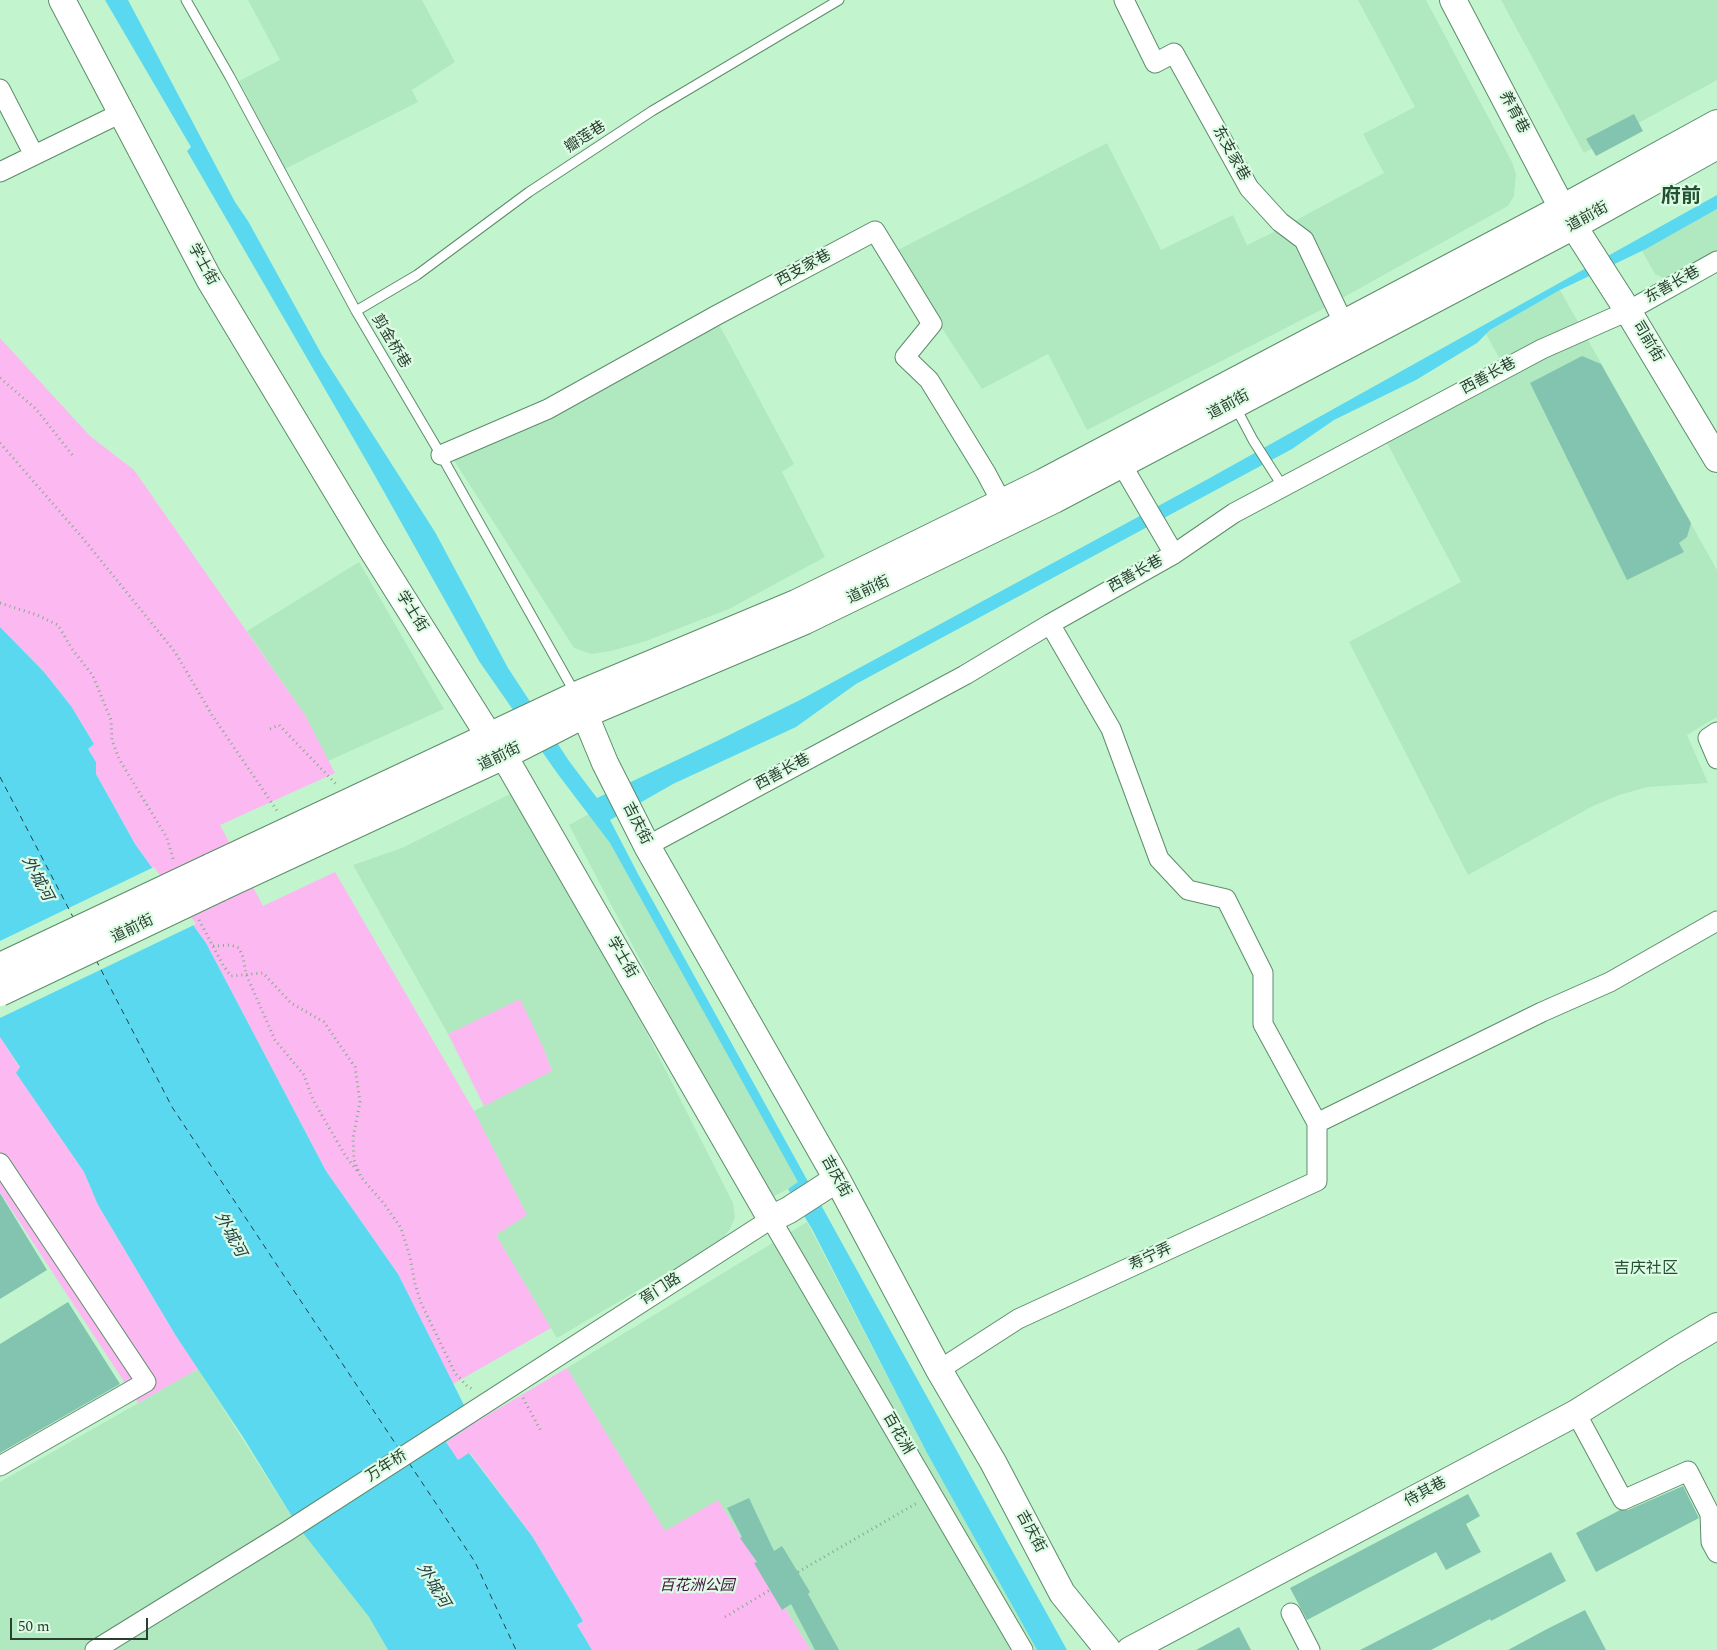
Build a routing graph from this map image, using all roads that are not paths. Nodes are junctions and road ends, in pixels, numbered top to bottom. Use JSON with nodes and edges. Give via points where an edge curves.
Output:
{"nodes":[{"id":1,"x":62,"y":0,"type":"edge"},
{"id":2,"x":186,"y":0,"type":"edge"},
{"id":3,"x":839,"y":0,"type":"edge"},
{"id":4,"x":1124,"y":0,"type":"edge"},
{"id":5,"x":1453,"y":0,"type":"edge"},
{"id":6,"x":0,"y":89,"type":"edge"},
{"id":7,"x":121,"y":113,"type":"junction"},
{"id":8,"x":1717,"y":123,"type":"edge"},
{"id":9,"x":1717,"y":146,"type":"edge"},
{"id":10,"x":34,"y":155,"type":"junction"},
{"id":11,"x":0,"y":172,"type":"edge"},
{"id":12,"x":1568,"y":217,"type":"junction"},
{"id":13,"x":1717,"y":261,"type":"edge"},
{"id":14,"x":1628,"y":311,"type":"junction"},
{"id":15,"x":356,"y":312,"type":"junction"},
{"id":16,"x":1344,"y":324,"type":"junction"},
{"id":17,"x":1233,"y":404,"type":"junction"},
{"id":18,"x":441,"y":456,"type":"junction"},
{"id":19,"x":1717,"y":459,"type":"edge"},
{"id":20,"x":1122,"y":465,"type":"junction"},
{"id":21,"x":1283,"y":487,"type":"junction"},
{"id":22,"x":1002,"y":503,"type":"junction"},
{"id":23,"x":1174,"y":554,"type":"junction"},
{"id":24,"x":1050,"y":624,"type":"junction"},
{"id":25,"x":581,"y":705,"type":"junction"},
{"id":26,"x":1717,"y":732,"type":"edge"},
{"id":27,"x":489,"y":736,"type":"junction"},
{"id":28,"x":514,"y":742,"type":"junction"},
{"id":29,"x":1717,"y":759,"type":"edge"},
{"id":30,"x":647,"y":846,"type":"junction"},
{"id":31,"x":215,"y":878,"type":"junction"},
{"id":32,"x":1717,"y":921,"type":"edge"},
{"id":33,"x":0,"y":966,"type":"edge"},
{"id":34,"x":0,"y":993,"type":"edge"},
{"id":35,"x":1317,"y":1123,"type":"junction"},
{"id":36,"x":0,"y":1163,"type":"edge"},
{"id":37,"x":832,"y":1182,"type":"junction"},
{"id":38,"x":780,"y":1214,"type":"junction"},
{"id":39,"x":1717,"y":1326,"type":"edge"},
{"id":40,"x":940,"y":1370,"type":"junction"},
{"id":41,"x":490,"y":1401,"type":"joint"},
{"id":42,"x":1576,"y":1413,"type":"junction"},
{"id":43,"x":0,"y":1466,"type":"edge"},
{"id":44,"x":1717,"y":1553,"type":"edge"},
{"id":45,"x":1291,"y":1613,"type":"dead end"},
{"id":46,"x":95,"y":1650,"type":"edge"},
{"id":47,"x":1023,"y":1650,"type":"edge"},
{"id":48,"x":1108,"y":1650,"type":"edge"},
{"id":49,"x":1130,"y":1650,"type":"edge"},
{"id":50,"x":1310,"y":1650,"type":"edge"}],
"edges":[{"from":1,"to":7,"type":"main road","name":"学士街"},
{"from":2,"to":15,"type":"lane","name":"剪金桥巷"},
{"from":3,"to":15,"type":"lane","name":"瓣莲巷","via":[[652,111],[529,192],[417,275]]},
{"from":4,"to":16,"type":"street","name":"东支家巷","via":[[1155,63],[1174,53],[1249,188],[1280,222],[1304,240]]},
{"from":5,"to":12,"type":"main road","name":"养育巷"},
{"from":6,"to":10,"type":"street"},
{"from":7,"to":10,"type":"street"},
{"from":7,"to":27,"type":"main road","name":"学士街","via":[[209,279]]},
{"from":8,"to":12,"type":"main road","name":"道前街"},
{"from":9,"to":12,"type":"main road","name":"道前街"},
{"from":10,"to":11,"type":"street"},
{"from":12,"to":14,"type":"main road","name":"司前街"},
{"from":12,"to":16,"type":"main road","name":"道前街"},
{"from":12,"to":17,"type":"main road","name":"道前街"},
{"from":13,"to":14,"type":"street","name":"东善长巷"},
{"from":14,"to":19,"type":"main road","name":"司前街"},
{"from":14,"to":21,"type":"street","name":"西善长巷","via":[[1542,348]]},
{"from":15,"to":18,"type":"lane","name":"剪金桥巷"},
{"from":16,"to":22,"type":"main road","name":"道前街"},
{"from":17,"to":20,"type":"main road","name":"道前街"},
{"from":17,"to":21,"type":"lane"},
{"from":18,"to":22,"type":"street","name":"西支家巷","via":[[548,409],[875,231],[932,324],[905,357],[929,380]]},
{"from":18,"to":25,"type":"lane","name":"剪金桥巷"},
{"from":20,"to":23,"type":"street"},
{"from":20,"to":25,"type":"main road","name":"道前街","via":[[805,621]]},
{"from":21,"to":23,"type":"street","name":"西善长巷","via":[[1234,513]]},
{"from":22,"to":25,"type":"main road","name":"道前街"},
{"from":23,"to":24,"type":"street","name":"西善长巷"},
{"from":24,"to":30,"type":"street","name":"西善长巷","via":[[966,674]]},
{"from":24,"to":35,"type":"street","via":[[1111,729],[1159,859],[1188,890],[1226,899],[1263,973],[1263,1024]]},
{"from":25,"to":28,"type":"main road","name":"道前街"},
{"from":25,"to":30,"type":"main road","name":"吉庆街","via":[[605,763]]},
{"from":26,"to":29,"type":"street","via":[[1708,738]]},
{"from":27,"to":28,"type":"main road","name":"学士街"},
{"from":27,"to":31,"type":"main road","name":"道前街","via":[[290,829]]},
{"from":28,"to":31,"type":"main road","name":"道前街"},
{"from":28,"to":38,"type":"main road","name":"学士街"},
{"from":30,"to":37,"type":"main road","name":"吉庆街"},
{"from":31,"to":33,"type":"main road","name":"道前街","bridge":true},
{"from":31,"to":34,"type":"main road","name":"道前街","bridge":true},
{"from":32,"to":35,"type":"street","via":[[1610,982]]},
{"from":35,"to":40,"type":"street","name":"寿宁弄","via":[[1317,1181],[1018,1319]]},
{"from":36,"to":43,"type":"street","via":[[146,1382]]},
{"from":37,"to":38,"type":"main road","name":"胥门路"},
{"from":37,"to":40,"type":"main road","name":"吉庆街"},
{"from":38,"to":41,"type":"street","name":"胥门路"},
{"from":38,"to":47,"type":"street","name":"百花洲","via":[[932,1494]]},
{"from":39,"to":42,"type":"main road","name":"侍其巷"},
{"from":40,"to":48,"type":"main road","name":"吉庆街","via":[[1062,1593]]},
{"from":41,"to":46,"type":"street","name":"万年桥"},
{"from":42,"to":44,"type":"street","via":[[1623,1500],[1688,1471],[1710,1514],[1711,1542]]},
{"from":42,"to":49,"type":"main road","name":"侍其巷"},
{"from":45,"to":50,"type":"street"}]}
